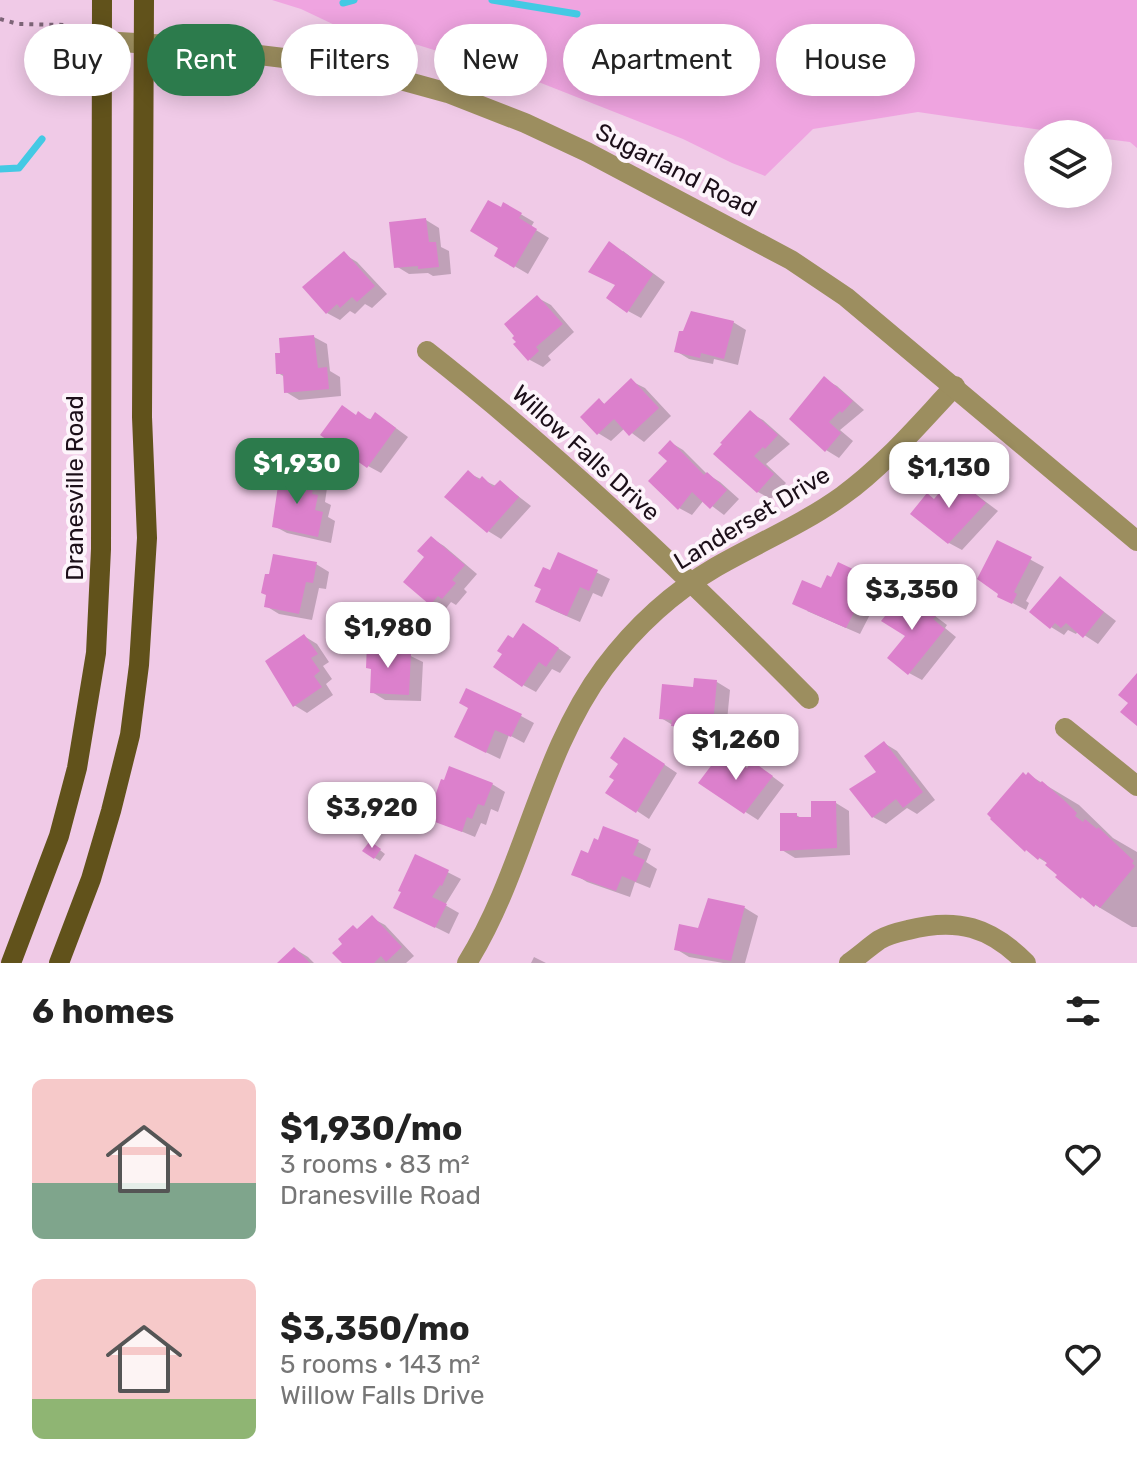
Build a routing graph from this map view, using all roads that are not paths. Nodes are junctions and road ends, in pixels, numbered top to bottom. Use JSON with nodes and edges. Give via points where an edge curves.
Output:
{"nodes":[{"id":1,"x":102,"y":0,"type":"edge"},
{"id":2,"x":144,"y":0,"type":"edge"},
{"id":3,"x":102,"y":24,"type":"edge"},
{"id":4,"x":131,"y":43,"type":"edge"},
{"id":5,"x":144,"y":44,"type":"junction"},
{"id":6,"x":102,"y":96,"type":"edge"},
{"id":7,"x":427,"y":351,"type":"dead end"},
{"id":8,"x":955,"y":386,"type":"junction"},
{"id":9,"x":1137,"y":541,"type":"edge"},
{"id":10,"x":692,"y":582,"type":"junction"},
{"id":11,"x":809,"y":699,"type":"dead end"},
{"id":12,"x":1065,"y":728,"type":"dead end"},
{"id":13,"x":1137,"y":786,"type":"edge"},
{"id":14,"x":11,"y":963,"type":"edge"},
{"id":15,"x":59,"y":963,"type":"edge"},
{"id":16,"x":467,"y":963,"type":"edge"},
{"id":17,"x":849,"y":963,"type":"edge"},
{"id":18,"x":1026,"y":963,"type":"edge"}],
"edges":[{"from":1,"to":3,"type":"main road","name":"Dranesville Road"},
{"from":2,"to":5,"type":"main road"},
{"from":4,"to":5,"type":"street","name":"Sugarland Road"},
{"from":5,"to":8,"type":"street","name":"Sugarland Road","via":[[325,63],[448,93],[525,123],[791,260],[846,297]]},
{"from":5,"to":15,"type":"main road","via":[[142,417],[147,538],[139,665],[130,735],[111,811]]},
{"from":6,"to":14,"type":"main road","name":"Dranesville Road","via":[[96,653],[59,836]]},
{"from":7,"to":10,"type":"street","name":"Willow Falls Drive"},
{"from":8,"to":9,"type":"street","name":"Sugarland Road"},
{"from":8,"to":10,"type":"street","name":"Landerset Drive","via":[[844,495]]},
{"from":10,"to":11,"type":"street","name":"Willow Falls Drive"},
{"from":10,"to":16,"type":"street","name":"Landerset Drive","via":[[637,630],[583,700],[561,741],[508,883]]},
{"from":12,"to":13,"type":"street"},
{"from":17,"to":18,"type":"street","via":[[881,939],[929,924],[982,930],[1007,943]]}]}
